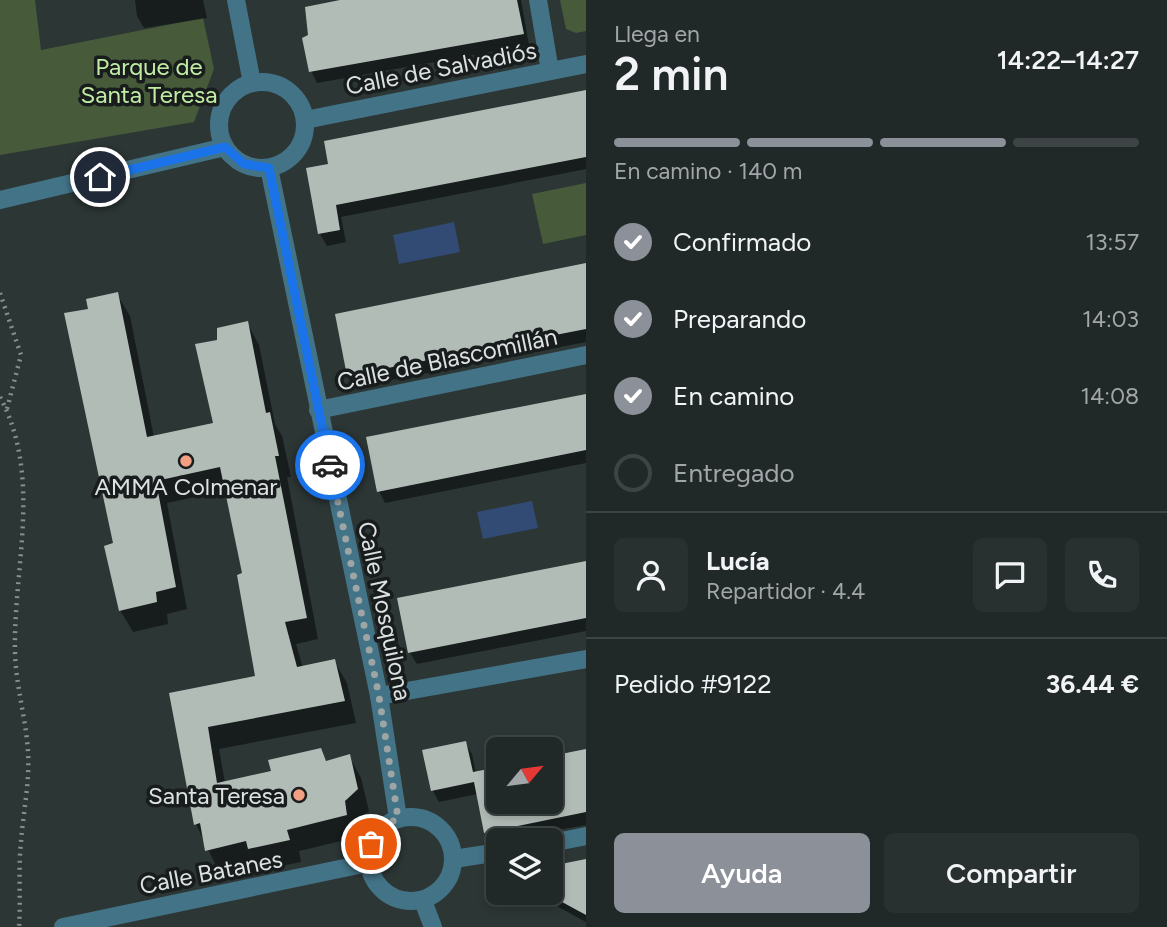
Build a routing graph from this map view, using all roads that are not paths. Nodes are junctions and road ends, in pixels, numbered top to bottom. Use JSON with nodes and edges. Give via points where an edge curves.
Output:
{"nodes":[{"id":1,"x":236,"y":0,"type":"edge"},
{"id":2,"x":538,"y":0,"type":"edge"},
{"id":3,"x":586,"y":64,"type":"edge"},
{"id":4,"x":550,"y":71,"type":"junction"},
{"id":5,"x":253,"y":83,"type":"junction"},
{"id":6,"x":305,"y":120,"type":"junction"},
{"id":7,"x":225,"y":147,"type":"junction"},
{"id":8,"x":269,"y":168,"type":"junction"},
{"id":9,"x":0,"y":200,"type":"edge"},
{"id":10,"x":586,"y":355,"type":"edge"},
{"id":11,"x":318,"y":410,"type":"junction"},
{"id":12,"x":586,"y":659,"type":"edge"},
{"id":13,"x":379,"y":696,"type":"junction"},
{"id":14,"x":398,"y":818,"type":"junction"},
{"id":15,"x":586,"y":836,"type":"edge"},
{"id":16,"x":563,"y":841,"type":"edge"},
{"id":17,"x":486,"y":854,"type":"edge"},
{"id":18,"x":454,"y":859,"type":"junction"},
{"id":19,"x":368,"y":863,"type":"junction"},
{"id":20,"x":423,"y":901,"type":"junction"},
{"id":21,"x":63,"y":927,"type":"edge"},
{"id":22,"x":433,"y":927,"type":"edge"}],
"edges":[{"from":1,"to":5,"type":"street"},
{"from":2,"to":4,"type":"street"},
{"from":3,"to":4,"type":"street","name":"Calle de Salvadiós"},
{"from":4,"to":6,"type":"street","name":"Calle de Salvadiós"},
{"from":5,"to":6,"type":"street","via":[[267,82],[287,90],[301,106]]},
{"from":5,"to":7,"type":"street","via":[[229,96],[222,108],[220,135]]},
{"from":6,"to":8,"type":"street","via":[[300,146],[292,156]]},
{"from":7,"to":8,"type":"street","via":[[244,164]]},
{"from":7,"to":9,"type":"street"},
{"from":8,"to":11,"type":"street","name":"Calle Mosquilona"},
{"from":10,"to":11,"type":"street","name":"Calle de Blascomillán"},
{"from":11,"to":13,"type":"street","name":"Calle Mosquilona"},
{"from":12,"to":13,"type":"street"},
{"from":13,"to":14,"type":"street","name":"Calle Mosquilona"},
{"from":14,"to":18,"type":"street","via":[[418,817],[437,824],[450,840]]},
{"from":14,"to":19,"type":"street","via":[[382,828],[371,844]]},
{"from":15,"to":16,"type":"street"},
{"from":17,"to":18,"type":"street"},
{"from":18,"to":20,"type":"street","via":[[451,877],[439,892]]},
{"from":19,"to":20,"type":"street","via":[[374,881],[387,895],[404,902]]},
{"from":19,"to":21,"type":"street","name":"Calle Batanes"},
{"from":20,"to":22,"type":"street"}]}
